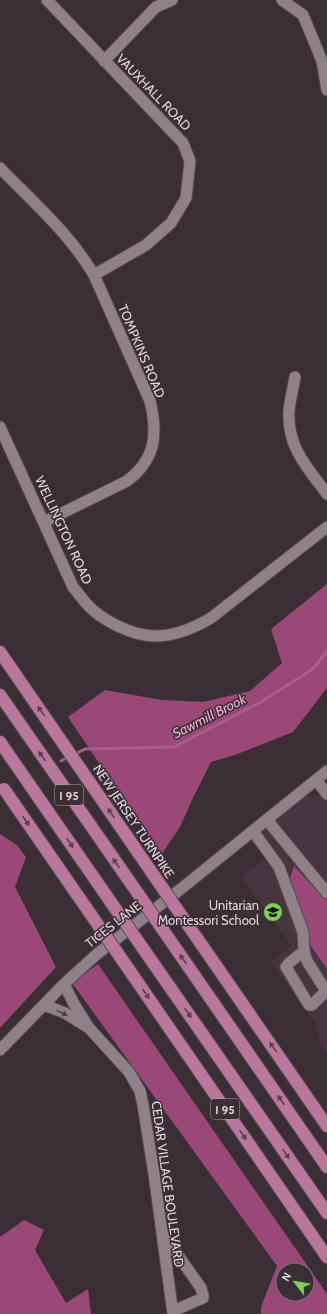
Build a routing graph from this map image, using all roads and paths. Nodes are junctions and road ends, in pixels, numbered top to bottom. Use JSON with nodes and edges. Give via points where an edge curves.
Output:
{"nodes":[{"id":1,"x":47,"y":0,"type":"edge"},
{"id":2,"x":172,"y":0,"type":"edge"},
{"id":3,"x":282,"y":0,"type":"edge"},
{"id":4,"x":104,"y":61,"type":"junction"},
{"id":5,"x":327,"y":90,"type":"edge"},
{"id":6,"x":0,"y":168,"type":"edge"},
{"id":7,"x":94,"y":275,"type":"junction"},
{"id":8,"x":295,"y":378,"type":"dead end"},
{"id":9,"x":0,"y":427,"type":"edge"},
{"id":10,"x":327,"y":494,"type":"edge"},
{"id":11,"x":44,"y":522,"type":"junction"},
{"id":12,"x":327,"y":527,"type":"edge"},
{"id":13,"x":0,"y":652,"type":"edge"},
{"id":14,"x":0,"y":695,"type":"edge"},
{"id":15,"x":0,"y":742,"type":"edge"},
{"id":16,"x":327,"y":771,"type":"edge"},
{"id":17,"x":316,"y":780,"type":"junction"},
{"id":18,"x":2,"y":786,"type":"edge"},
{"id":19,"x":327,"y":794,"type":"edge"},
{"id":20,"x":267,"y":820,"type":"junction"},
{"id":21,"x":253,"y":831,"type":"junction"},
{"id":22,"x":327,"y":893,"type":"edge"},
{"id":23,"x":304,"y":951,"type":"dead end"},
{"id":24,"x":64,"y":984,"type":"junction"},
{"id":25,"x":44,"y":1005,"type":"junction"},
{"id":26,"x":89,"y":1028,"type":"junction"},
{"id":27,"x":0,"y":1050,"type":"edge"},
{"id":28,"x":327,"y":1126,"type":"edge"},
{"id":29,"x":327,"y":1167,"type":"edge"},
{"id":30,"x":327,"y":1213,"type":"edge"},
{"id":31,"x":162,"y":1232,"type":"junction"},
{"id":32,"x":327,"y":1257,"type":"edge"},
{"id":33,"x":173,"y":1313,"type":"edge"}],
"edges":[{"from":1,"to":4,"type":"street","name":"VAUXHALL ROAD"},
{"from":2,"to":4,"type":"street","via":[[156,7]]},
{"from":3,"to":5,"type":"street","via":[[303,15],[322,61]]},
{"from":4,"to":7,"type":"street","name":"VAUXHALL ROAD","via":[[182,143],[190,161],[186,198],[171,223],[146,245]]},
{"from":6,"to":7,"type":"street","name":"TOMPKINS ROAD","via":[[71,241]]},
{"from":7,"to":11,"type":"street","name":"TOMPKINS ROAD","via":[[150,401],[155,430],[154,441],[145,462],[136,474]]},
{"from":8,"to":10,"type":"street","via":[[289,410],[293,443],[299,456]]},
{"from":9,"to":11,"type":"street","name":"WELLINGTON ROAD"},
{"from":11,"to":12,"type":"street","name":"WELLINGTON ROAD","via":[[73,587],[85,603],[118,627],[155,636],[184,631],[211,618]]},
{"from":28,"to":13,"type":"highway","name":"NEW JERSEY TURNPIKE","number":"I 95","one_way":true,"bridge":true},
{"from":29,"to":14,"type":"highway","number":"I 95","one_way":true,"bridge":true},
{"from":15,"to":30,"type":"highway","number":"I 95","one_way":true,"bridge":true},
{"from":16,"to":17,"type":"street","name":"TICES LANE"},
{"from":17,"to":19,"type":"street"},
{"from":17,"to":20,"type":"street","name":"TICES LANE"},
{"from":18,"to":32,"type":"highway","number":"I 95","one_way":true,"bridge":true},
{"from":20,"to":21,"type":"street","name":"TICES LANE"},
{"from":20,"to":22,"type":"street"},
{"from":21,"to":23,"type":"street","via":[[279,867],[303,932]]},
{"from":21,"to":24,"type":"street","name":"TICES LANE","via":[[97,954]]},
{"from":24,"to":25,"type":"street","name":"TICES LANE"},
{"from":24,"to":26,"type":"street","name":"CEDAR VILLAGE BOULEVARD"},
{"from":25,"to":26,"type":"street","name":"CEDAR VILLAGE BOULEVARD","one_way":true},
{"from":25,"to":27,"type":"street","name":"TICES LANE"},
{"from":26,"to":31,"type":"street","name":"CEDAR VILLAGE BOULEVARD","via":[[129,1072],[140,1091]]},
{"from":31,"to":33,"type":"street","name":"CEDAR VILLAGE BOULEVARD"},
{"from":31,"to":33,"type":"street","via":[[201,1288],[203,1295],[203,1298]]}]}
